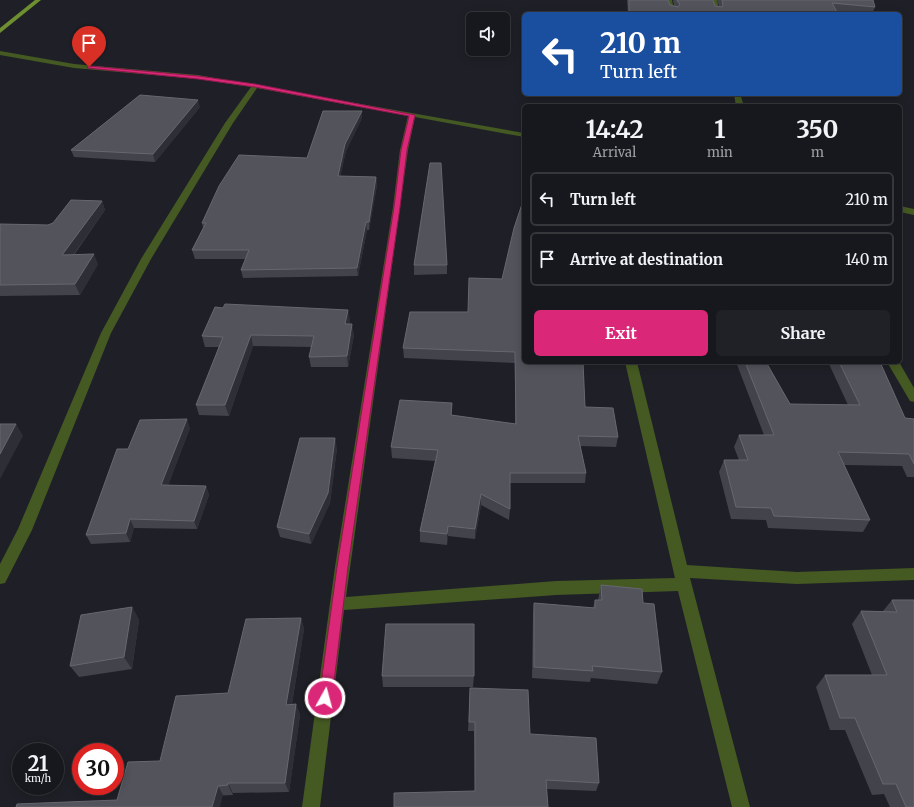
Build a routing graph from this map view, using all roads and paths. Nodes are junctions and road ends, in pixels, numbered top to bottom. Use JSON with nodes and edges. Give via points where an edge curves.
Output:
{"nodes":[{"id":1,"x":38,"y":0,"type":"edge"},
{"id":2,"x":669,"y":0,"type":"edge"},
{"id":3,"x":714,"y":0,"type":"edge"},
{"id":4,"x":671,"y":12,"type":"edge"},
{"id":5,"x":717,"y":12,"type":"edge"},
{"id":6,"x":0,"y":31,"type":"edge"},
{"id":7,"x":0,"y":53,"type":"edge"},
{"id":8,"x":255,"y":86,"type":"junction"},
{"id":9,"x":412,"y":115,"type":"junction"},
{"id":10,"x":522,"y":135,"type":"edge"},
{"id":11,"x":902,"y":209,"type":"edge"},
{"id":12,"x":914,"y":212,"type":"edge"},
{"id":13,"x":631,"y":364,"type":"edge"},
{"id":14,"x":894,"y":364,"type":"edge"},
{"id":15,"x":914,"y":398,"type":"edge"},
{"id":16,"x":914,"y":574,"type":"edge"},
{"id":17,"x":683,"y":577,"type":"junction"},
{"id":18,"x":0,"y":578,"type":"edge"},
{"id":19,"x":337,"y":604,"type":"junction"},
{"id":20,"x":311,"y":807,"type":"edge"},
{"id":21,"x":741,"y":807,"type":"edge"}],
"edges":[{"from":1,"to":6,"type":"main road"},
{"from":2,"to":4,"type":"street"},
{"from":3,"to":5,"type":"street"},
{"from":7,"to":8,"type":"street","via":[[74,66],[198,77]]},
{"from":8,"to":9,"type":"street"},
{"from":8,"to":18,"type":"street","via":[[229,123],[146,260],[106,333],[25,530]]},
{"from":9,"to":10,"type":"street"},
{"from":9,"to":19,"type":"street","via":[[404,150]]},
{"from":11,"to":12,"type":"street"},
{"from":13,"to":17,"type":"street"},
{"from":14,"to":15,"type":"street"},
{"from":16,"to":17,"type":"street","via":[[797,578]]},
{"from":17,"to":19,"type":"street"},
{"from":17,"to":21,"type":"street"},
{"from":19,"to":20,"type":"street"}]}
